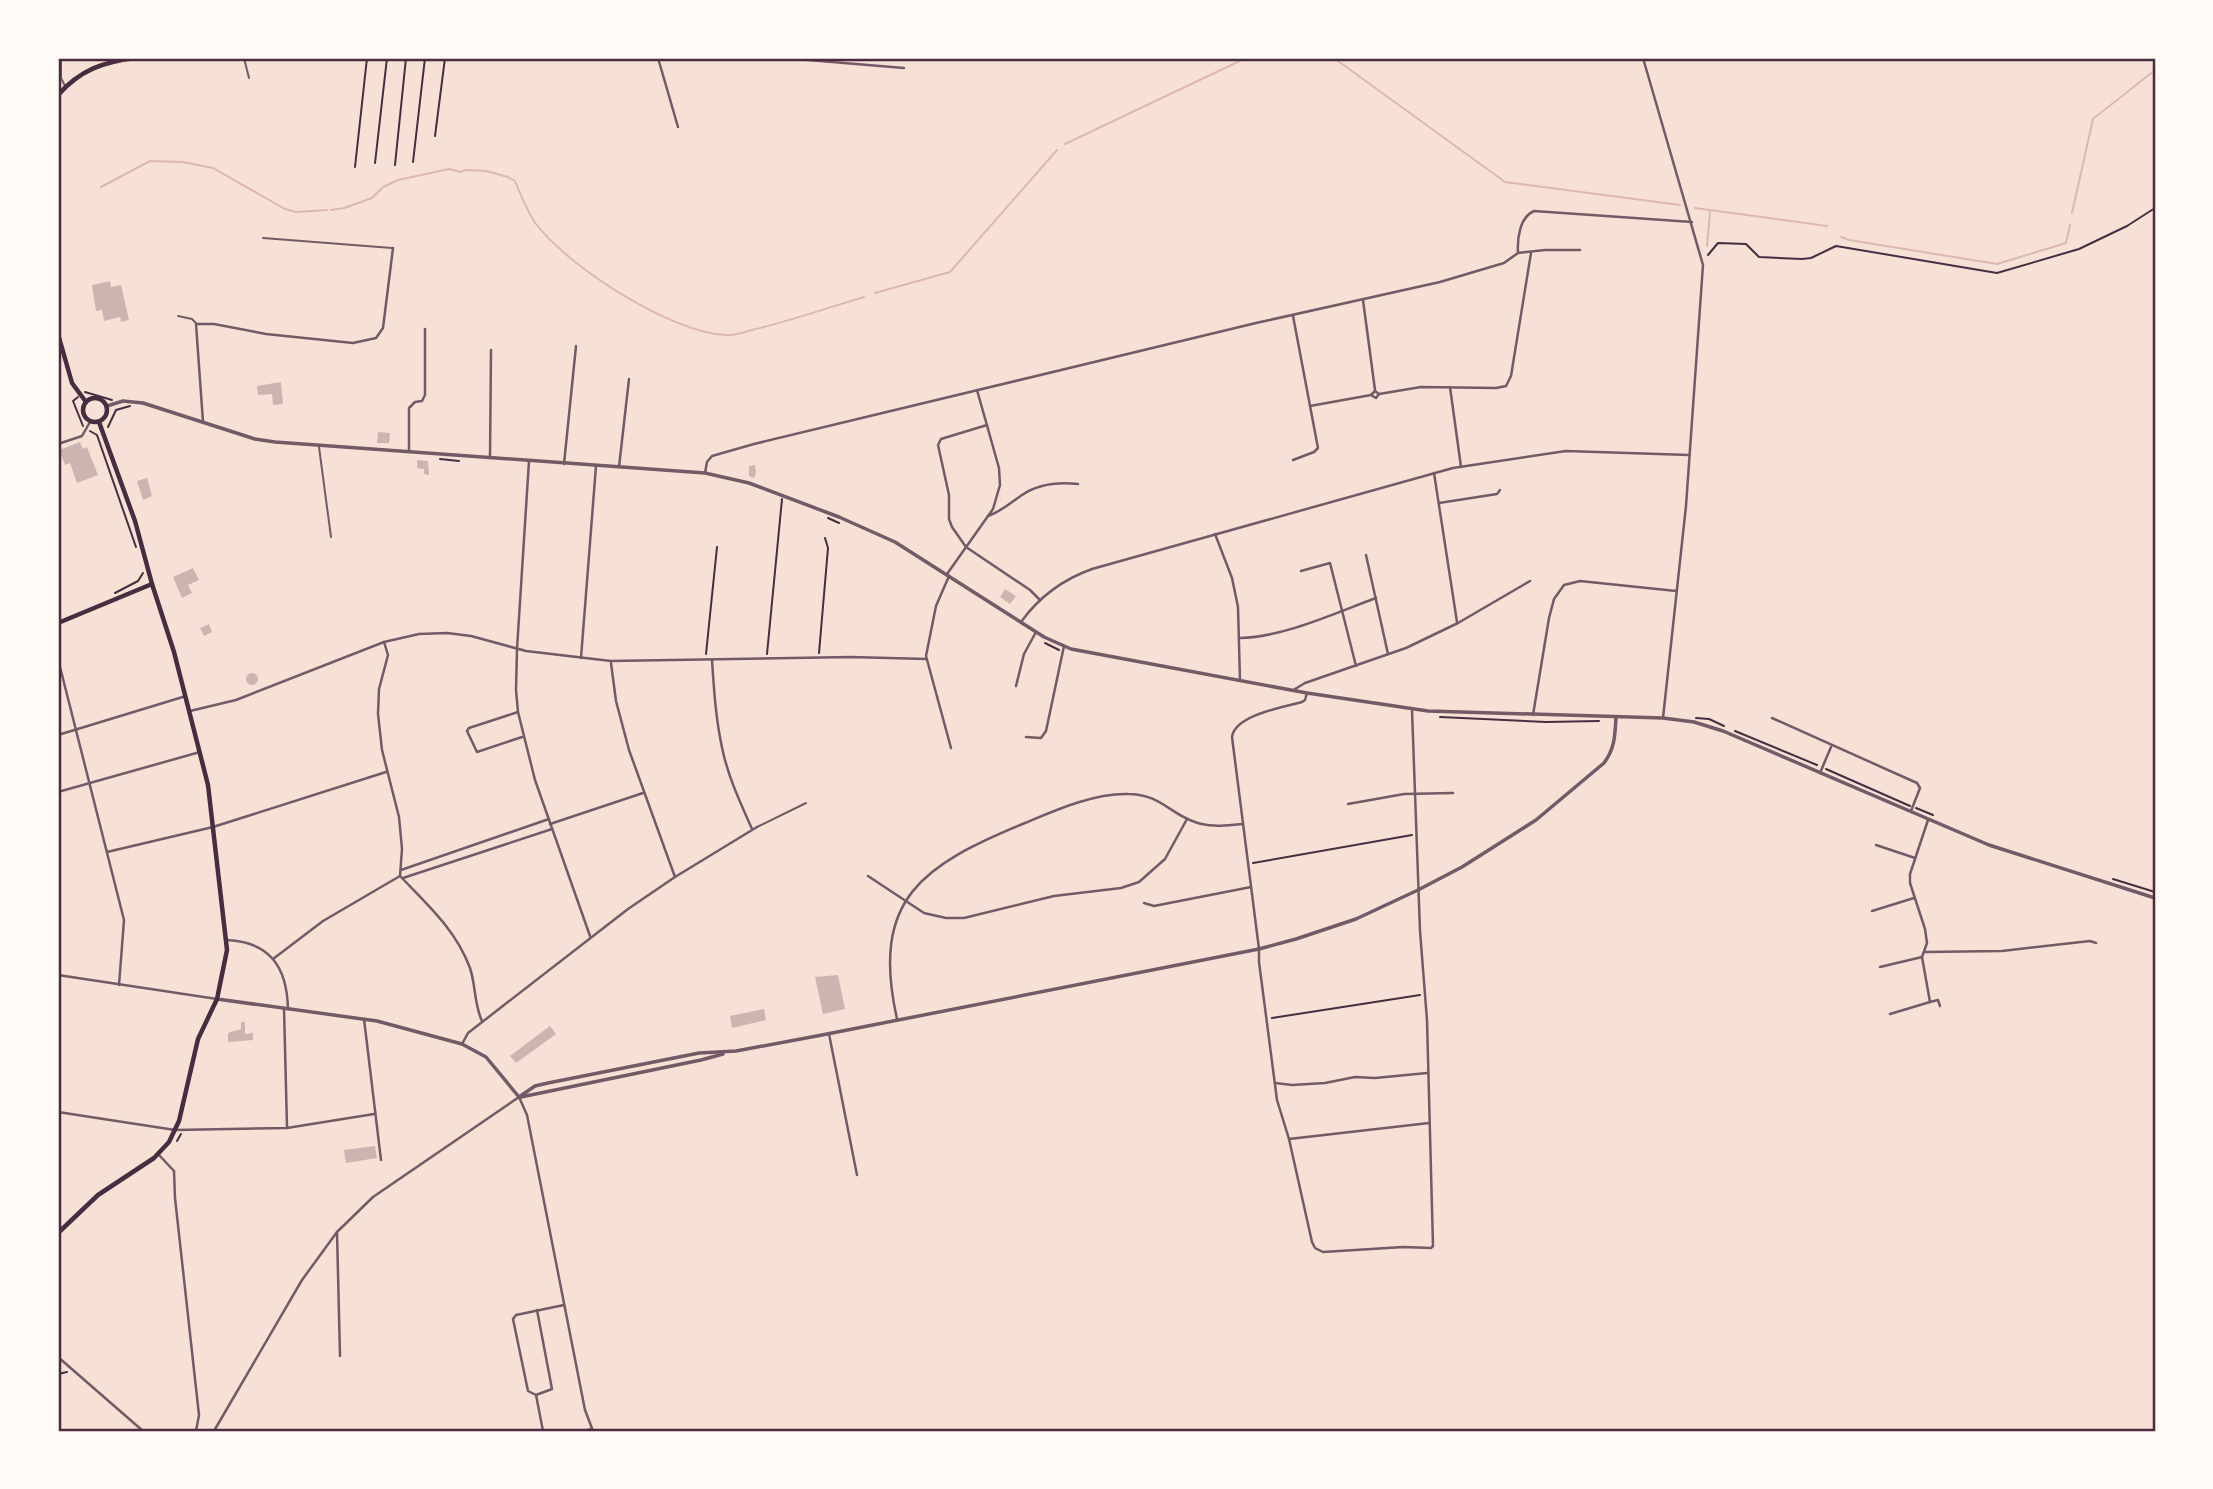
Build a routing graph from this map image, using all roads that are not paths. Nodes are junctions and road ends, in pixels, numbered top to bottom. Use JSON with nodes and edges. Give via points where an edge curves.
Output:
{"nodes":[{"id":1,"x":61,"y":58,"type":"edge"},
{"id":2,"x":135,"y":58,"type":"edge"},
{"id":3,"x":244,"y":58,"type":"edge"},
{"id":4,"x":658,"y":58,"type":"edge"},
{"id":5,"x":784,"y":58,"type":"edge"},
{"id":6,"x":1643,"y":58,"type":"edge"},
{"id":7,"x":904,"y":68,"type":"dead end"},
{"id":8,"x":249,"y":78,"type":"dead end"},
{"id":9,"x":65,"y":87,"type":"junction"},
{"id":10,"x":58,"y":95,"type":"edge"},
{"id":11,"x":678,"y":127,"type":"dead end"},
{"id":12,"x":1692,"y":222,"type":"junction"},
{"id":13,"x":263,"y":238,"type":"dead end"},
{"id":14,"x":393,"y":248,"type":"joint"},
{"id":15,"x":1580,"y":250,"type":"dead end"},
{"id":16,"x":1518,"y":253,"type":"junction"},
{"id":17,"x":1531,"y":253,"type":"junction"},
{"id":18,"x":1363,"y":300,"type":"junction"},
{"id":19,"x":178,"y":316,"type":"dead end"},
{"id":20,"x":1293,"y":316,"type":"junction"},
{"id":21,"x":196,"y":324,"type":"junction"},
{"id":22,"x":425,"y":330,"type":"dead end"},
{"id":23,"x":58,"y":335,"type":"edge"},
{"id":24,"x":576,"y":346,"type":"dead end"},
{"id":25,"x":491,"y":350,"type":"dead end"},
{"id":26,"x":629,"y":379,"type":"dead end"},
{"id":27,"x":1450,"y":387,"type":"junction"},
{"id":28,"x":977,"y":390,"type":"junction"},
{"id":29,"x":1373,"y":393,"type":"junction"},
{"id":30,"x":86,"y":402,"type":"junction"},
{"id":31,"x":107,"y":406,"type":"junction"},
{"id":32,"x":1310,"y":406,"type":"junction"},
{"id":33,"x":90,"y":422,"type":"junction"},
{"id":34,"x":99,"y":422,"type":"junction"},
{"id":35,"x":203,"y":422,"type":"junction"},
{"id":36,"x":987,"y":425,"type":"junction"},
{"id":37,"x":58,"y":444,"type":"edge"},
{"id":38,"x":319,"y":446,"type":"junction"},
{"id":39,"x":409,"y":452,"type":"junction"},
{"id":40,"x":1689,"y":455,"type":"junction"},
{"id":41,"x":490,"y":458,"type":"junction"},
{"id":42,"x":1293,"y":460,"type":"dead end"},
{"id":43,"x":529,"y":461,"type":"junction"},
{"id":44,"x":564,"y":464,"type":"junction"},
{"id":45,"x":596,"y":466,"type":"junction"},
{"id":46,"x":619,"y":467,"type":"junction"},
{"id":47,"x":1461,"y":467,"type":"junction"},
{"id":48,"x":705,"y":473,"type":"junction"},
{"id":49,"x":1434,"y":473,"type":"junction"},
{"id":50,"x":1077,"y":484,"type":"dead end"},
{"id":51,"x":1500,"y":491,"type":"dead end"},
{"id":52,"x":1439,"y":503,"type":"junction"},
{"id":53,"x":988,"y":516,"type":"junction"},
{"id":54,"x":1215,"y":534,"type":"junction"},
{"id":55,"x":331,"y":537,"type":"dead end"},
{"id":56,"x":966,"y":547,"type":"junction"},
{"id":57,"x":1366,"y":555,"type":"dead end"},
{"id":58,"x":1301,"y":571,"type":"dead end"},
{"id":59,"x":948,"y":575,"type":"junction"},
{"id":60,"x":1530,"y":581,"type":"dead end"},
{"id":61,"x":152,"y":584,"type":"junction"},
{"id":62,"x":1677,"y":591,"type":"junction"},
{"id":63,"x":1376,"y":598,"type":"junction"},
{"id":64,"x":1040,"y":600,"type":"junction"},
{"id":65,"x":1342,"y":610,"type":"junction"},
{"id":66,"x":1021,"y":622,"type":"junction"},
{"id":67,"x":58,"y":623,"type":"edge"},
{"id":68,"x":1458,"y":623,"type":"junction"},
{"id":69,"x":1035,"y":634,"type":"junction"},
{"id":70,"x":1240,"y":638,"type":"junction"},
{"id":71,"x":384,"y":642,"type":"junction"},
{"id":72,"x":517,"y":649,"type":"junction"},
{"id":73,"x":1063,"y":649,"type":"junction"},
{"id":74,"x":1388,"y":654,"type":"junction"},
{"id":75,"x":581,"y":658,"type":"junction"},
{"id":76,"x":58,"y":659,"type":"edge"},
{"id":77,"x":926,"y":659,"type":"junction"},
{"id":78,"x":712,"y":660,"type":"junction"},
{"id":79,"x":611,"y":661,"type":"junction"},
{"id":80,"x":1356,"y":666,"type":"junction"},
{"id":81,"x":1240,"y":681,"type":"junction"},
{"id":82,"x":1016,"y":686,"type":"dead end"},
{"id":83,"x":1293,"y":690,"type":"junction"},
{"id":84,"x":1307,"y":692,"type":"junction"},
{"id":85,"x":186,"y":696,"type":"junction"},
{"id":86,"x":1412,"y":709,"type":"junction"},
{"id":87,"x":190,"y":711,"type":"junction"},
{"id":88,"x":518,"y":712,"type":"junction"},
{"id":89,"x":1533,"y":715,"type":"junction"},
{"id":90,"x":1616,"y":717,"type":"junction"},
{"id":91,"x":1663,"y":718,"type":"junction"},
{"id":92,"x":1772,"y":718,"type":"dead end"},
{"id":93,"x":76,"y":729,"type":"junction"},
{"id":94,"x":58,"y":735,"type":"edge"},
{"id":95,"x":523,"y":737,"type":"junction"},
{"id":96,"x":1026,"y":737,"type":"dead end"},
{"id":97,"x":1832,"y":746,"type":"junction"},
{"id":98,"x":951,"y":748,"type":"dead end"},
{"id":99,"x":200,"y":752,"type":"junction"},
{"id":100,"x":387,"y":771,"type":"junction"},
{"id":101,"x":1820,"y":773,"type":"junction"},
{"id":102,"x":90,"y":783,"type":"junction"},
{"id":103,"x":58,"y":792,"type":"edge"},
{"id":104,"x":644,"y":793,"type":"junction"},
{"id":105,"x":1415,"y":793,"type":"junction"},
{"id":106,"x":1453,"y":793,"type":"dead end"},
{"id":107,"x":806,"y":803,"type":"dead end"},
{"id":108,"x":1348,"y":804,"type":"dead end"},
{"id":109,"x":1910,"y":812,"type":"junction"},
{"id":110,"x":1187,"y":818,"type":"junction"},
{"id":111,"x":549,"y":819,"type":"junction"},
{"id":112,"x":1928,"y":820,"type":"junction"},
{"id":113,"x":550,"y":824,"type":"junction"},
{"id":114,"x":1243,"y":824,"type":"junction"},
{"id":115,"x":213,"y":827,"type":"junction"},
{"id":116,"x":757,"y":827,"type":"joint"},
{"id":117,"x":552,"y":829,"type":"junction"},
{"id":118,"x":752,"y":829,"type":"junction"},
{"id":119,"x":1876,"y":845,"type":"dead end"},
{"id":120,"x":107,"y":852,"type":"junction"},
{"id":121,"x":1915,"y":858,"type":"junction"},
{"id":122,"x":401,"y":870,"type":"junction"},
{"id":123,"x":868,"y":876,"type":"dead end"},
{"id":124,"x":401,"y":877,"type":"junction"},
{"id":125,"x":675,"y":877,"type":"junction"},
{"id":126,"x":1251,"y":887,"type":"junction"},
{"id":127,"x":1418,"y":890,"type":"junction"},
{"id":128,"x":1914,"y":898,"type":"junction"},
{"id":129,"x":2155,"y":898,"type":"edge"},
{"id":130,"x":906,"y":902,"type":"junction"},
{"id":131,"x":1144,"y":903,"type":"dead end"},
{"id":132,"x":1872,"y":911,"type":"dead end"},
{"id":133,"x":590,"y":936,"type":"junction"},
{"id":134,"x":227,"y":940,"type":"junction"},
{"id":135,"x":2096,"y":943,"type":"dead end"},
{"id":136,"x":1259,"y":949,"type":"junction"},
{"id":137,"x":1925,"y":952,"type":"junction"},
{"id":138,"x":1922,"y":957,"type":"junction"},
{"id":139,"x":273,"y":959,"type":"junction"},
{"id":140,"x":1880,"y":968,"type":"dead end"},
{"id":141,"x":58,"y":975,"type":"edge"},
{"id":142,"x":119,"y":985,"type":"junction"},
{"id":143,"x":217,"y":999,"type":"junction"},
{"id":144,"x":1930,"y":1002,"type":"junction"},
{"id":145,"x":1940,"y":1006,"type":"dead end"},
{"id":146,"x":286,"y":1008,"type":"junction"},
{"id":147,"x":1890,"y":1014,"type":"dead end"},
{"id":148,"x":364,"y":1019,"type":"junction"},
{"id":149,"x":898,"y":1020,"type":"junction"},
{"id":150,"x":482,"y":1021,"type":"junction"},
{"id":151,"x":829,"y":1034,"type":"junction"},
{"id":152,"x":462,"y":1044,"type":"junction"},
{"id":153,"x":727,"y":1052,"type":"junction"},
{"id":154,"x":1427,"y":1073,"type":"junction"},
{"id":155,"x":1275,"y":1083,"type":"junction"},
{"id":156,"x":519,"y":1097,"type":"junction"},
{"id":157,"x":58,"y":1112,"type":"edge"},
{"id":158,"x":374,"y":1114,"type":"junction"},
{"id":159,"x":1430,"y":1123,"type":"junction"},
{"id":160,"x":287,"y":1128,"type":"junction"},
{"id":161,"x":175,"y":1130,"type":"junction"},
{"id":162,"x":1289,"y":1139,"type":"junction"},
{"id":163,"x":158,"y":1155,"type":"junction"},
{"id":164,"x":381,"y":1160,"type":"dead end"},
{"id":165,"x":857,"y":1175,"type":"dead end"},
{"id":166,"x":337,"y":1232,"type":"junction"},
{"id":167,"x":58,"y":1233,"type":"edge"},
{"id":168,"x":564,"y":1305,"type":"junction"},
{"id":169,"x":537,"y":1310,"type":"junction"},
{"id":170,"x":340,"y":1320,"type":"junction"},
{"id":171,"x":347,"y":1320,"type":"dead end"},
{"id":172,"x":341,"y":1356,"type":"dead end"},
{"id":173,"x":58,"y":1357,"type":"edge"},
{"id":174,"x":536,"y":1395,"type":"junction"},
{"id":175,"x":593,"y":1430,"type":"edge"},
{"id":176,"x":143,"y":1431,"type":"edge"},
{"id":177,"x":196,"y":1431,"type":"edge"},
{"id":178,"x":214,"y":1431,"type":"edge"},
{"id":179,"x":543,"y":1431,"type":"edge"},
{"id":180,"x":584,"y":1431,"type":"edge"}],
"edges":[{"from":1,"to":9,"type":"lane"},
{"from":2,"to":9,"type":"main road","via":[[95,66]]},
{"from":3,"to":8,"type":"lane"},
{"from":4,"to":11,"type":"street"},
{"from":5,"to":7,"type":"street"},
{"from":6,"to":12,"type":"street"},
{"from":9,"to":10,"type":"main road"},
{"from":12,"to":16,"type":"street","via":[[1540,209],[1523,221]]},
{"from":12,"to":40,"type":"street","via":[[1703,265]]},
{"from":13,"to":14,"type":"lane"},
{"from":14,"to":21,"type":"street","via":[[383,328],[369,341]]},
{"from":15,"to":17,"type":"street"},
{"from":16,"to":17,"type":"street"},
{"from":16,"to":18,"type":"street","via":[[1504,263],[1463,276]]},
{"from":17,"to":27,"type":"street","via":[[1506,386]]},
{"from":18,"to":20,"type":"street"},
{"from":18,"to":29,"type":"street"},
{"from":19,"to":21,"type":"lane","via":[[192,318]]},
{"from":20,"to":28,"type":"street"},
{"from":20,"to":32,"type":"street"},
{"from":21,"to":35,"type":"street"},
{"from":22,"to":39,"type":"street","via":[[425,395],[409,408]]},
{"from":23,"to":30,"type":"main road","via":[[67,370]]},
{"from":24,"to":44,"type":"street"},
{"from":25,"to":41,"type":"street"},
{"from":26,"to":46,"type":"street"},
{"from":27,"to":29,"type":"street"},
{"from":27,"to":47,"type":"street"},
{"from":28,"to":36,"type":"street"},
{"from":28,"to":48,"type":"street","via":[[754,443],[712,456]]},
{"from":29,"to":32,"type":"street"},
{"from":30,"to":31,"type":"main road","via":[[97,398]]},
{"from":30,"to":33,"type":"main road","via":[[83,413]]},
{"from":31,"to":34,"type":"main road","via":[[106,416]]},
{"from":31,"to":35,"type":"street","via":[[132,401]]},
{"from":32,"to":42,"type":"street","via":[[1318,447]]},
{"from":33,"to":34,"type":"main road"},
{"from":33,"to":37,"type":"street","via":[[82,436]]},
{"from":34,"to":61,"type":"main road"},
{"from":35,"to":38,"type":"street","via":[[260,440]]},
{"from":36,"to":53,"type":"street","via":[[1000,477]]},
{"from":36,"to":56,"type":"street","via":[[945,436],[938,445],[949,495],[949,519]]},
{"from":38,"to":39,"type":"street"},
{"from":38,"to":55,"type":"lane"},
{"from":39,"to":41,"type":"street"},
{"from":40,"to":47,"type":"street","via":[[1566,451]]},
{"from":40,"to":62,"type":"street"},
{"from":41,"to":43,"type":"street"},
{"from":43,"to":44,"type":"street"},
{"from":43,"to":72,"type":"street"},
{"from":44,"to":45,"type":"street"},
{"from":45,"to":46,"type":"street"},
{"from":45,"to":75,"type":"street"},
{"from":46,"to":48,"type":"street"},
{"from":47,"to":49,"type":"street"},
{"from":48,"to":59,"type":"street","via":[[737,478],[885,537]]},
{"from":49,"to":52,"type":"street"},
{"from":49,"to":54,"type":"street"},
{"from":50,"to":53,"type":"street","via":[[1038,487]]},
{"from":51,"to":52,"type":"street"},
{"from":52,"to":68,"type":"street"},
{"from":53,"to":56,"type":"street"},
{"from":54,"to":64,"type":"street","via":[[1082,573]]},
{"from":54,"to":70,"type":"street","via":[[1235,587]]},
{"from":56,"to":59,"type":"street"},
{"from":56,"to":64,"type":"street"},
{"from":57,"to":63,"type":"street"},
{"from":58,"to":65,"type":"street","via":[[1330,563]]},
{"from":59,"to":66,"type":"street"},
{"from":59,"to":77,"type":"street","via":[[936,607]]},
{"from":60,"to":68,"type":"street"},
{"from":61,"to":67,"type":"main road"},
{"from":61,"to":85,"type":"main road"},
{"from":62,"to":89,"type":"street","via":[[1580,580],[1564,585],[1549,618]]},
{"from":62,"to":91,"type":"street"},
{"from":63,"to":65,"type":"street"},
{"from":63,"to":74,"type":"street"},
{"from":64,"to":66,"type":"street"},
{"from":65,"to":70,"type":"street"},
{"from":65,"to":80,"type":"street"},
{"from":66,"to":69,"type":"street"},
{"from":68,"to":74,"type":"street"},
{"from":69,"to":73,"type":"street"},
{"from":69,"to":82,"type":"street"},
{"from":70,"to":81,"type":"street"},
{"from":71,"to":72,"type":"street","via":[[419,634],[447,634]]},
{"from":71,"to":87,"type":"street","via":[[236,700]]},
{"from":71,"to":100,"type":"street","via":[[388,655],[378,715]]},
{"from":72,"to":75,"type":"street"},
{"from":72,"to":88,"type":"street"},
{"from":73,"to":81,"type":"street"},
{"from":73,"to":96,"type":"street","via":[[1046,731],[1041,738]]},
{"from":74,"to":80,"type":"street"},
{"from":75,"to":79,"type":"street"},
{"from":76,"to":93,"type":"street"},
{"from":77,"to":78,"type":"street"},
{"from":77,"to":98,"type":"street"},
{"from":78,"to":79,"type":"street"},
{"from":78,"to":118,"type":"street","via":[[723,753]]},
{"from":79,"to":104,"type":"street","via":[[616,701]]},
{"from":80,"to":83,"type":"street"},
{"from":81,"to":83,"type":"street"},
{"from":83,"to":84,"type":"street"},
{"from":84,"to":86,"type":"street"},
{"from":84,"to":114,"type":"street","via":[[1302,702],[1250,718],[1232,732]]},
{"from":85,"to":87,"type":"main road"},
{"from":85,"to":93,"type":"street"},
{"from":86,"to":89,"type":"street"},
{"from":86,"to":105,"type":"street"},
{"from":87,"to":99,"type":"main road"},
{"from":88,"to":95,"type":"street"},
{"from":88,"to":95,"type":"street","via":[[467,731],[477,752]]},
{"from":89,"to":90,"type":"street"},
{"from":90,"to":91,"type":"street"},
{"from":90,"to":127,"type":"street","via":[[1615,740],[1604,763],[1536,820]]},
{"from":91,"to":101,"type":"street","via":[[1707,725]]},
{"from":92,"to":97,"type":"street"},
{"from":93,"to":94,"type":"street"},
{"from":93,"to":102,"type":"street"},
{"from":95,"to":111,"type":"street"},
{"from":97,"to":101,"type":"street"},
{"from":97,"to":109,"type":"street","via":[[1917,783],[1920,788]]},
{"from":99,"to":102,"type":"street"},
{"from":99,"to":115,"type":"main road"},
{"from":100,"to":115,"type":"street"},
{"from":100,"to":122,"type":"street","via":[[399,817]]},
{"from":101,"to":109,"type":"street"},
{"from":102,"to":103,"type":"street"},
{"from":102,"to":120,"type":"street"},
{"from":104,"to":113,"type":"street"},
{"from":104,"to":125,"type":"street"},
{"from":105,"to":106,"type":"street"},
{"from":105,"to":108,"type":"street"},
{"from":105,"to":127,"type":"street"},
{"from":107,"to":116,"type":"lane"},
{"from":109,"to":112,"type":"street"},
{"from":110,"to":114,"type":"street","via":[[1213,825]]},
{"from":110,"to":130,"type":"street","via":[[1141,795],[1114,794],[1084,802],[966,849],[933,869]]},
{"from":110,"to":130,"type":"street","via":[[1165,859],[1130,886],[1054,896],[964,918],[934,916]]},
{"from":111,"to":113,"type":"street"},
{"from":111,"to":122,"type":"street"},
{"from":112,"to":121,"type":"street"},
{"from":112,"to":129,"type":"street","via":[[2031,860]]},
{"from":113,"to":117,"type":"street"},
{"from":114,"to":126,"type":"street"},
{"from":115,"to":120,"type":"street"},
{"from":115,"to":134,"type":"main road"},
{"from":116,"to":118,"type":"street"},
{"from":117,"to":124,"type":"street"},
{"from":117,"to":133,"type":"street"},
{"from":118,"to":125,"type":"street"},
{"from":119,"to":121,"type":"street"},
{"from":120,"to":142,"type":"street","via":[[125,925]]},
{"from":121,"to":128,"type":"street","via":[[1910,874]]},
{"from":122,"to":124,"type":"street"},
{"from":123,"to":130,"type":"street"},
{"from":124,"to":139,"type":"street","via":[[323,921]]},
{"from":124,"to":150,"type":"street","via":[[460,945]]},
{"from":125,"to":133,"type":"street"},
{"from":126,"to":131,"type":"street","via":[[1154,906]]},
{"from":126,"to":136,"type":"street"},
{"from":127,"to":136,"type":"street","via":[[1356,919]]},
{"from":127,"to":154,"type":"street"},
{"from":128,"to":132,"type":"street"},
{"from":128,"to":137,"type":"street","via":[[1925,929]]},
{"from":130,"to":149,"type":"street","via":[[893,931],[889,960]]},
{"from":133,"to":150,"type":"street"},
{"from":134,"to":139,"type":"street","via":[[256,946]]},
{"from":134,"to":143,"type":"main road"},
{"from":135,"to":137,"type":"street"},
{"from":136,"to":149,"type":"street"},
{"from":136,"to":155,"type":"street"},
{"from":137,"to":138,"type":"street"},
{"from":138,"to":140,"type":"street"},
{"from":138,"to":144,"type":"street"},
{"from":139,"to":146,"type":"street","via":[[285,982]]},
{"from":141,"to":142,"type":"street"},
{"from":142,"to":143,"type":"street"},
{"from":143,"to":146,"type":"street"},
{"from":143,"to":161,"type":"main road","via":[[198,1039]]},
{"from":144,"to":145,"type":"street","via":[[1938,1000]]},
{"from":144,"to":147,"type":"street"},
{"from":146,"to":148,"type":"street"},
{"from":146,"to":160,"type":"street"},
{"from":148,"to":152,"type":"street"},
{"from":148,"to":158,"type":"street"},
{"from":149,"to":151,"type":"street"},
{"from":150,"to":152,"type":"street"},
{"from":151,"to":153,"type":"street"},
{"from":151,"to":165,"type":"street"},
{"from":152,"to":156,"type":"street","via":[[486,1057]]},
{"from":153,"to":156,"type":"street"},
{"from":153,"to":156,"type":"street","via":[[699,1053],[541,1084]]},
{"from":154,"to":155,"type":"street"},
{"from":154,"to":159,"type":"street"},
{"from":155,"to":162,"type":"street"},
{"from":156,"to":166,"type":"street","via":[[373,1197]]},
{"from":156,"to":168,"type":"street","via":[[527,1115]]},
{"from":157,"to":161,"type":"street"},
{"from":158,"to":160,"type":"street"},
{"from":158,"to":164,"type":"street"},
{"from":159,"to":162,"type":"street"},
{"from":159,"to":162,"type":"street","via":[[1431,1248],[1323,1252],[1315,1248]]},
{"from":160,"to":161,"type":"street"},
{"from":161,"to":163,"type":"main road"},
{"from":163,"to":167,"type":"main road","via":[[98,1195]]},
{"from":163,"to":177,"type":"street","via":[[174,1171],[199,1415]]},
{"from":166,"to":170,"type":"street"},
{"from":166,"to":178,"type":"street","via":[[302,1280]]},
{"from":168,"to":169,"type":"street"},
{"from":168,"to":175,"type":"street"},
{"from":169,"to":174,"type":"street","via":[[552,1389]]},
{"from":169,"to":174,"type":"street","via":[[513,1319],[528,1391]]},
{"from":170,"to":171,"type":"street"},
{"from":170,"to":172,"type":"street"},
{"from":173,"to":176,"type":"street"},
{"from":174,"to":179,"type":"street"},
{"from":175,"to":180,"type":"street"}]}
